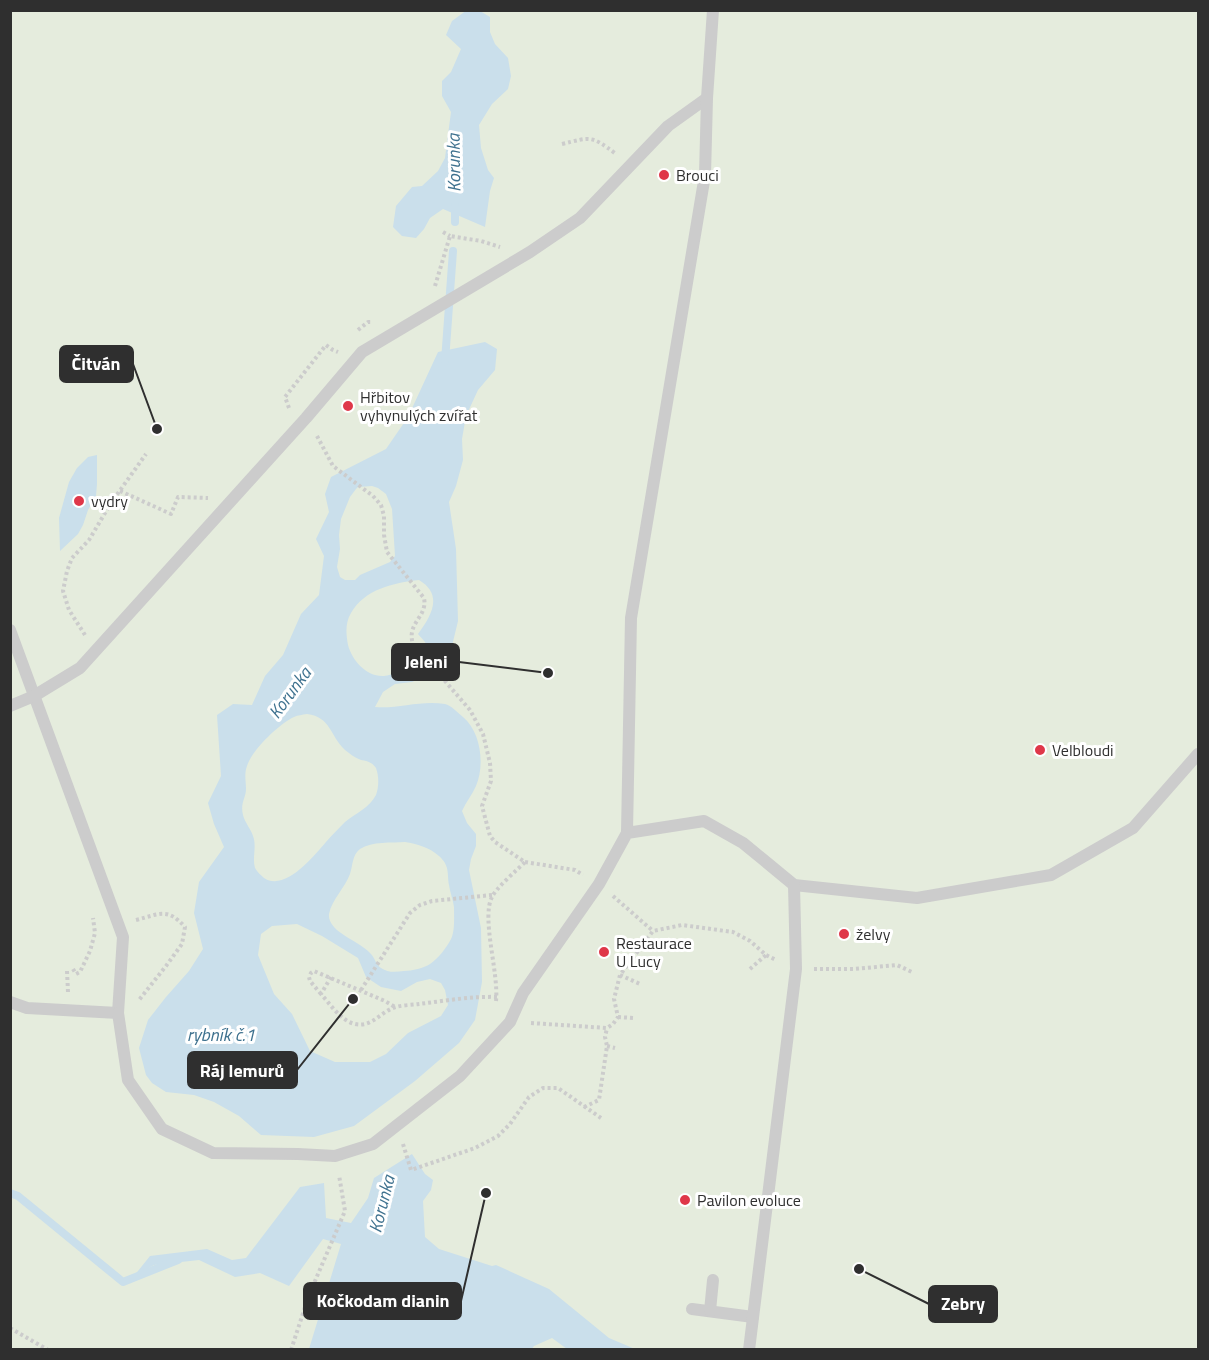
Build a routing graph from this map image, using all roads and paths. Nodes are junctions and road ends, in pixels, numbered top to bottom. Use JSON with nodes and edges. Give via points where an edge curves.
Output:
{"nodes":[{"id":1,"x":713,"y":10,"type":"edge"},
{"id":2,"x":707,"y":98,"type":"junction"},
{"id":3,"x":562,"y":144,"type":"dead end"},
{"id":4,"x":630,"y":166,"type":"junction"},
{"id":5,"x":443,"y":232,"type":"dead end"},
{"id":6,"x":450,"y":236,"type":"junction"},
{"id":7,"x":530,"y":252,"type":"junction"},
{"id":8,"x":426,"y":292,"type":"dead end"},
{"id":9,"x":306,"y":418,"type":"junction"},
{"id":10,"x":147,"y":454,"type":"dead end"},
{"id":11,"x":120,"y":490,"type":"junction"},
{"id":12,"x":231,"y":500,"type":"junction"},
{"id":13,"x":10,"y":630,"type":"edge"},
{"id":14,"x":96,"y":651,"type":"junction"},
{"id":15,"x":34,"y":696,"type":"junction"},
{"id":16,"x":10,"y":706,"type":"edge"},
{"id":17,"x":1198,"y":754,"type":"edge"},
{"id":18,"x":627,"y":833,"type":"junction"},
{"id":19,"x":525,"y":862,"type":"junction"},
{"id":20,"x":103,"y":881,"type":"junction"},
{"id":21,"x":599,"y":885,"type":"junction"},
{"id":22,"x":794,"y":885,"type":"junction"},
{"id":23,"x":492,"y":895,"type":"junction"},
{"id":24,"x":118,"y":924,"type":"junction"},
{"id":25,"x":766,"y":955,"type":"dead end"},
{"id":26,"x":73,"y":969,"type":"dead end"},
{"id":27,"x":750,"y":969,"type":"dead end"},
{"id":28,"x":68,"y":971,"type":"dead end"},
{"id":29,"x":620,"y":975,"type":"junction"},
{"id":30,"x":331,"y":977,"type":"junction"},
{"id":31,"x":640,"y":984,"type":"dead end"},
{"id":32,"x":361,"y":990,"type":"junction"},
{"id":33,"x":68,"y":993,"type":"dead end"},
{"id":34,"x":321,"y":994,"type":"junction"},
{"id":35,"x":497,"y":997,"type":"junction"},
{"id":36,"x":10,"y":1002,"type":"edge"},
{"id":37,"x":395,"y":1007,"type":"junction"},
{"id":38,"x":118,"y":1013,"type":"junction"},
{"id":39,"x":618,"y":1017,"type":"junction"},
{"id":40,"x":633,"y":1018,"type":"dead end"},
{"id":41,"x":505,"y":1026,"type":"junction"},
{"id":42,"x":607,"y":1028,"type":"junction"},
{"id":43,"x":607,"y":1046,"type":"junction"},
{"id":44,"x":615,"y":1048,"type":"dead end"},
{"id":45,"x":584,"y":1107,"type":"junction"},
{"id":46,"x":601,"y":1118,"type":"dead end"},
{"id":47,"x":402,"y":1140,"type":"dead end"},
{"id":48,"x":338,"y":1171,"type":"dead end"},
{"id":49,"x":713,"y":1280,"type":"dead end"},
{"id":50,"x":692,"y":1309,"type":"dead end"},
{"id":51,"x":710,"y":1311,"type":"junction"},
{"id":52,"x":753,"y":1317,"type":"junction"},
{"id":53,"x":10,"y":1328,"type":"edge"},
{"id":54,"x":48,"y":1350,"type":"edge"},
{"id":55,"x":291,"y":1350,"type":"edge"},
{"id":56,"x":749,"y":1350,"type":"edge"}],
"edges":[{"from":1,"to":2,"type":"lane"},
{"from":2,"to":4,"type":"lane","via":[[669,126]]},
{"from":2,"to":18,"type":"lane","via":[[705,175],[631,618]]},
{"from":3,"to":4,"type":"path","via":[[588,138],[600,142]]},
{"from":4,"to":7,"type":"lane","via":[[580,218]]},
{"from":5,"to":6,"type":"path"},
{"from":6,"to":7,"type":"path"},
{"from":6,"to":8,"type":"path","via":[[435,286]]},
{"from":7,"to":9,"type":"lane","via":[[362,352]]},
{"from":9,"to":12,"type":"lane"},
{"from":9,"to":19,"type":"path","via":[[333,466],[381,505],[387,552],[424,598],[425,606],[411,631],[411,641],[470,710],[483,734],[491,781],[482,806],[490,836]]},
{"from":10,"to":11,"type":"path"},
{"from":11,"to":12,"type":"path","via":[[171,514],[178,497]]},
{"from":11,"to":14,"type":"path","via":[[89,540],[72,558],[63,591],[69,610]]},
{"from":12,"to":14,"type":"lane"},
{"from":13,"to":15,"type":"lane"},
{"from":14,"to":15,"type":"lane","via":[[80,668]]},
{"from":15,"to":16,"type":"lane"},
{"from":15,"to":20,"type":"lane"},
{"from":17,"to":22,"type":"lane","via":[[1133,828],[1051,875],[917,898]]},
{"from":18,"to":21,"type":"lane"},
{"from":18,"to":22,"type":"lane","via":[[704,821],[743,843]]},
{"from":19,"to":21,"type":"path","via":[[575,870]]},
{"from":19,"to":23,"type":"path"},
{"from":20,"to":24,"type":"lane"},
{"from":20,"to":26,"type":"path","via":[[94,898],[95,933],[90,951],[80,972],[76,974]]},
{"from":21,"to":29,"type":"path","via":[[653,931]]},
{"from":21,"to":41,"type":"lane","via":[[523,993]]},
{"from":22,"to":52,"type":"lane","via":[[796,969]]},
{"from":23,"to":32,"type":"path","via":[[420,905],[410,913]]},
{"from":23,"to":35,"type":"path","via":[[488,911]]},
{"from":24,"to":38,"type":"lane","via":[[123,937]]},
{"from":24,"to":38,"type":"path","via":[[166,913],[177,917],[185,927],[182,944],[166,966],[134,1005]]},
{"from":25,"to":27,"type":"path"},
{"from":28,"to":33,"type":"path"},
{"from":29,"to":31,"type":"path"},
{"from":29,"to":39,"type":"path","via":[[614,999]]},
{"from":30,"to":32,"type":"path"},
{"from":30,"to":34,"type":"path"},
{"from":30,"to":34,"type":"path","via":[[314,971],[309,975],[309,981]]},
{"from":32,"to":37,"type":"path"},
{"from":34,"to":37,"type":"path","via":[[345,1019],[358,1025],[370,1023]]},
{"from":35,"to":37,"type":"path"},
{"from":35,"to":41,"type":"path","via":[[492,1020]]},
{"from":36,"to":38,"type":"lane","via":[[27,1008]]},
{"from":38,"to":41,"type":"lane","via":[[132,1086],[162,1129],[213,1153],[335,1156],[373,1144],[460,1076]]},
{"from":39,"to":40,"type":"path"},
{"from":39,"to":42,"type":"path"},
{"from":41,"to":42,"type":"path"},
{"from":42,"to":43,"type":"path"},
{"from":43,"to":44,"type":"path"},
{"from":43,"to":45,"type":"path","via":[[599,1100]]},
{"from":45,"to":46,"type":"path"},
{"from":45,"to":47,"type":"path","via":[[558,1089],[543,1088],[529,1097],[498,1136],[411,1170]]},
{"from":48,"to":55,"type":"path","via":[[345,1211],[309,1295]]},
{"from":49,"to":51,"type":"lane"},
{"from":50,"to":51,"type":"lane"},
{"from":51,"to":52,"type":"lane"},
{"from":52,"to":56,"type":"lane"},
{"from":53,"to":54,"type":"path"}]}
